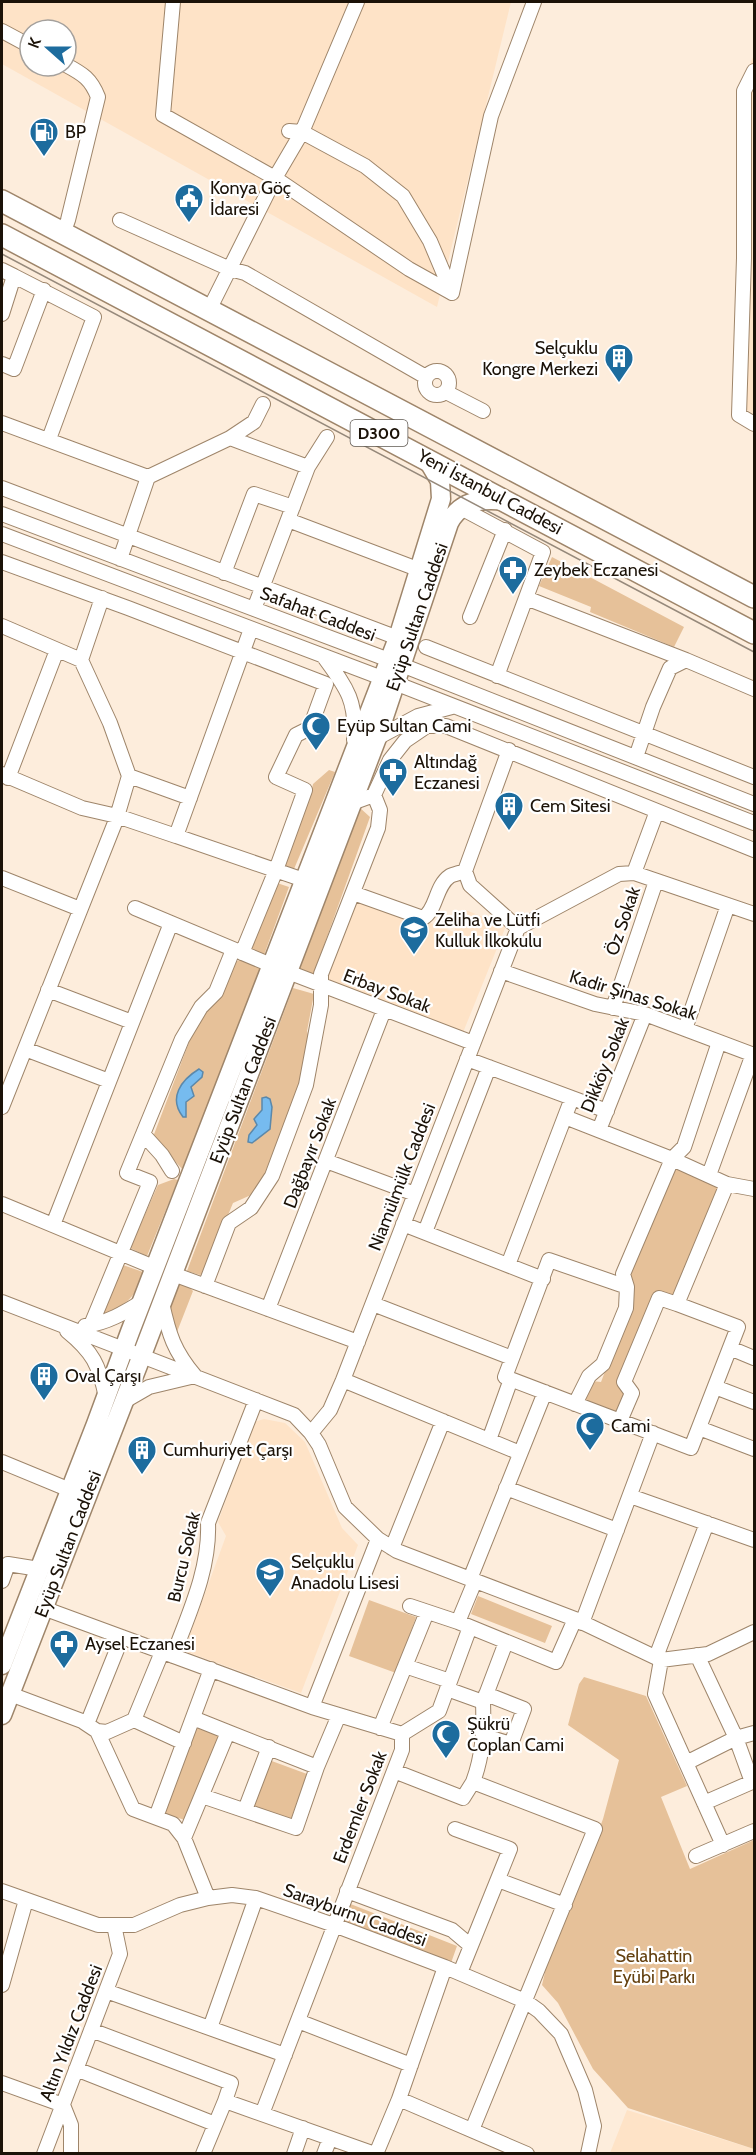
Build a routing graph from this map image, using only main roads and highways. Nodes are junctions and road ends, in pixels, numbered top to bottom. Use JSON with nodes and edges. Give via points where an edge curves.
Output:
{"nodes":[{"id":1,"x":2,"y":201,"type":"edge"},
{"id":2,"x":2,"y":235,"type":"edge"},
{"id":3,"x":428,"y":459,"type":"junction"},
{"id":4,"x":506,"y":501,"type":"junction"},
{"id":5,"x":754,"y":597,"type":"edge"},
{"id":6,"x":754,"y":633,"type":"edge"},
{"id":7,"x":396,"y":663,"type":"junction"},
{"id":8,"x":389,"y":681,"type":"junction"},
{"id":9,"x":279,"y":968,"type":"junction"},
{"id":10,"x":164,"y":1271,"type":"junction"},
{"id":11,"x":133,"y":1352,"type":"junction"},
{"id":12,"x":115,"y":1400,"type":"junction"},
{"id":13,"x":8,"y":1630,"type":"edge"},
{"id":14,"x":2,"y":1665,"type":"edge"},
{"id":15,"x":2,"y":1715,"type":"edge"}],
"edges":[{"from":1,"to":5,"type":"highway","name":"Yeni İstanbul Caddesi","number":"D300"},
{"from":2,"to":3,"type":"highway","name":"Yeni İstanbul Caddesi","number":"D300"},
{"from":3,"to":4,"type":"highway","name":"Yeni İstanbul Caddesi","number":"D300"},
{"from":3,"to":7,"type":"main road","name":"Eyüp Sultan Caddesi","via":[[438,475],[440,506],[398,638]]},
{"from":4,"to":6,"type":"highway","name":"Yeni İstanbul Caddesi","number":"D300"},
{"from":4,"to":7,"type":"main road","name":"Eyüp Sultan Caddesi","via":[[481,500],[461,508],[449,523]]},
{"from":7,"to":8,"type":"main road","name":"Eyüp Sultan Caddesi"},
{"from":8,"to":9,"type":"main road","name":"Eyüp Sultan Caddesi","via":[[353,754],[304,880]]},
{"from":8,"to":9,"type":"main road","name":"Eyüp Sultan Caddesi","via":[[377,738]]},
{"from":9,"to":10,"type":"main road","name":"Eyüp Sultan Caddesi"},
{"from":9,"to":10,"type":"main road","name":"Eyüp Sultan Caddesi","via":[[190,1176]]},
{"from":10,"to":11,"type":"main road","name":"Eyüp Sultan Caddesi","via":[[143,1301]]},
{"from":10,"to":11,"type":"main road","name":"Eyüp Sultan Caddesi","via":[[162,1303]]},
{"from":11,"to":12,"type":"main road","name":"Eyüp Sultan Caddesi"},
{"from":12,"to":13,"type":"main road","name":"Eyüp Sultan Caddesi"},
{"from":12,"to":15,"type":"main road","name":"Eyüp Sultan Caddesi"},
{"from":13,"to":14,"type":"main road","name":"Eyüp Sultan Caddesi"}]}
